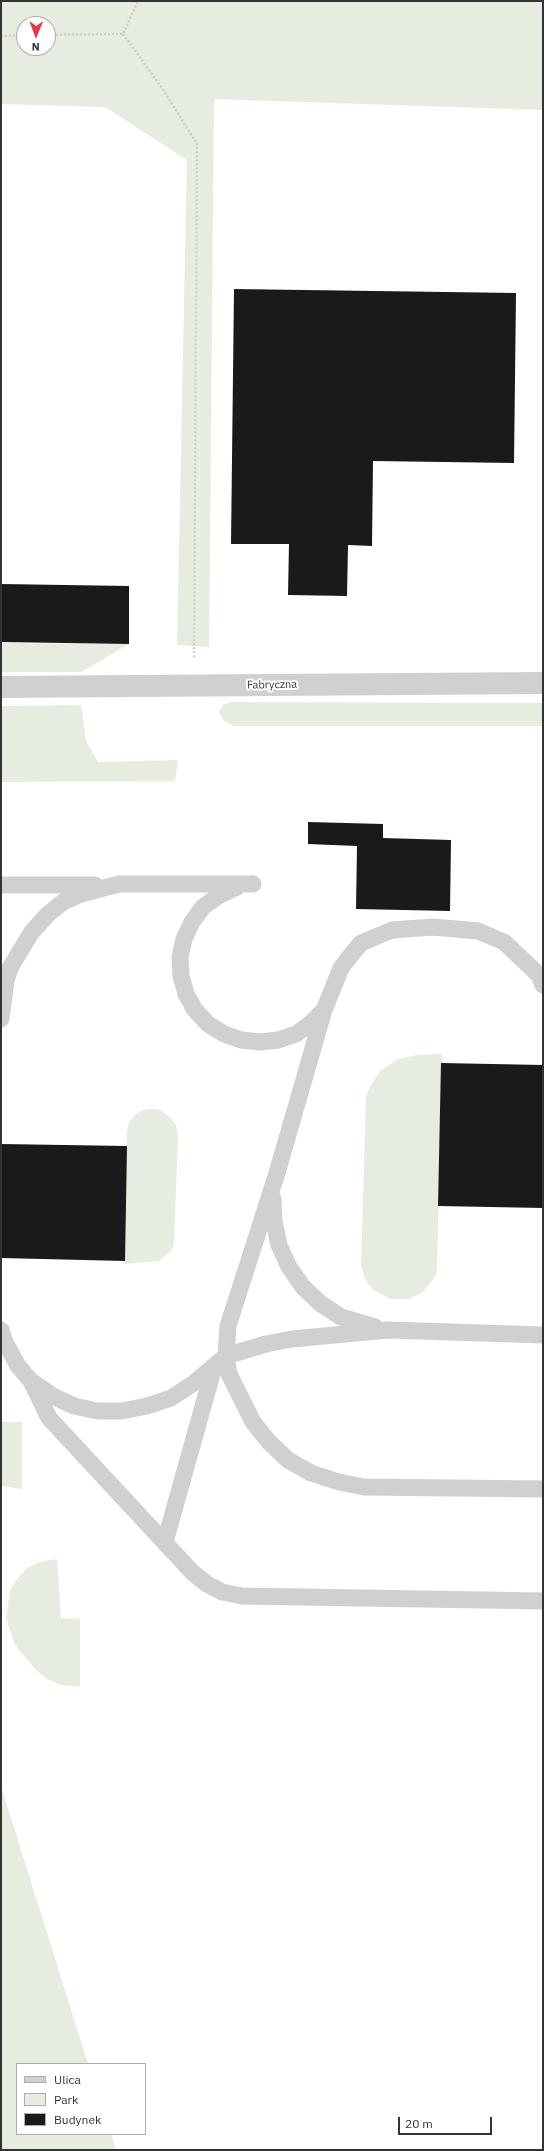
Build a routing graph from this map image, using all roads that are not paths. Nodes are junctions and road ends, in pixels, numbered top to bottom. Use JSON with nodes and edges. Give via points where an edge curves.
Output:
{"nodes":[{"id":1,"x":543,"y":683,"type":"edge"},
{"id":2,"x":1,"y":686,"type":"edge"},
{"id":3,"x":119,"y":884,"type":"junction"},
{"id":4,"x":1,"y":885,"type":"edge"},
{"id":5,"x":543,"y":985,"type":"edge"},
{"id":6,"x":324,"y":1010,"type":"junction"},
{"id":7,"x":1,"y":1019,"type":"edge"},
{"id":8,"x":277,"y":1173,"type":"junction"},
{"id":9,"x":1,"y":1330,"type":"edge"},
{"id":10,"x":388,"y":1330,"type":"junction"},
{"id":11,"x":543,"y":1335,"type":"edge"},
{"id":12,"x":220,"y":1362,"type":"junction"},
{"id":13,"x":31,"y":1381,"type":"junction"},
{"id":14,"x":543,"y":1490,"type":"edge"},
{"id":15,"x":165,"y":1542,"type":"junction"},
{"id":16,"x":543,"y":1601,"type":"edge"}],
"edges":[{"from":1,"to":2,"type":"street","name":"Fabryczna"},
{"from":3,"to":4,"type":"lane"},
{"from":3,"to":6,"type":"lane","via":[[253,884],[235,888],[203,907],[184,939],[180,957],[181,976],[186,994],[195,1010],[208,1024],[224,1034],[241,1040],[278,1040],[296,1034]]},
{"from":3,"to":7,"type":"lane","via":[[81,894],[63,902],[43,920],[19,949],[10,968]]},
{"from":5,"to":6,"type":"lane","via":[[539,975],[504,942],[478,931],[454,928],[392,930],[361,943],[341,968]]},
{"from":6,"to":8,"type":"lane"},
{"from":8,"to":10,"type":"lane","via":[[273,1197],[276,1233],[289,1267],[303,1287],[321,1304],[341,1317],[364,1326]]},
{"from":8,"to":12,"type":"lane","via":[[228,1326]]},
{"from":9,"to":13,"type":"lane","via":[[18,1366]]},
{"from":10,"to":11,"type":"lane"},
{"from":10,"to":12,"type":"lane","via":[[292,1339],[266,1344]]},
{"from":12,"to":13,"type":"lane","via":[[170,1398],[147,1406],[122,1410],[98,1411],[74,1406]]},
{"from":12,"to":14,"type":"lane","via":[[229,1374],[253,1422],[269,1442],[288,1460],[311,1473],[364,1487]]},
{"from":12,"to":15,"type":"lane"},
{"from":13,"to":15,"type":"lane","via":[[49,1418]]},
{"from":15,"to":16,"type":"lane","via":[[207,1584],[222,1592],[242,1596]]}]}
